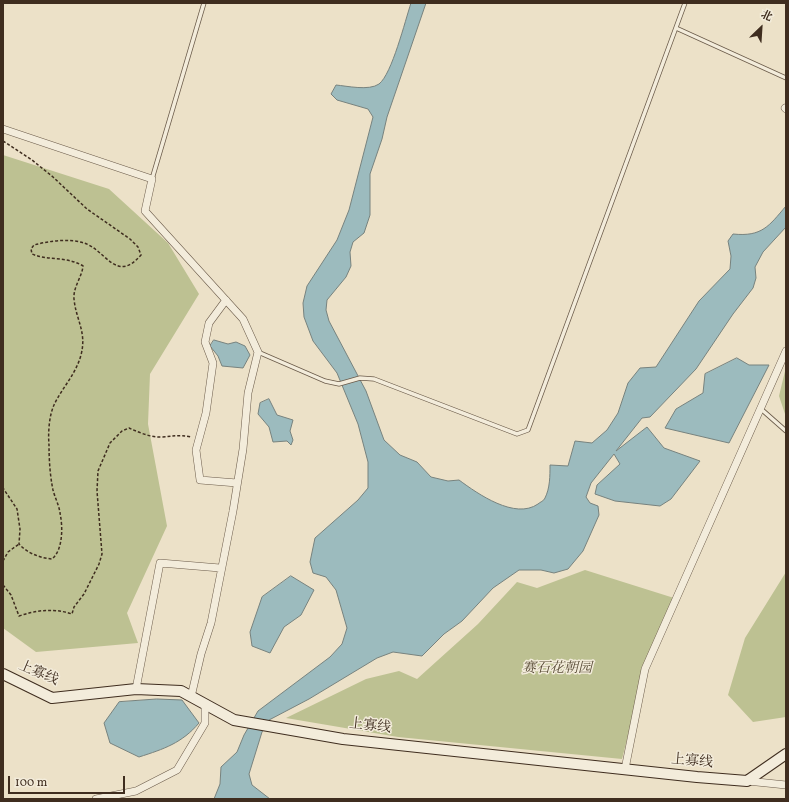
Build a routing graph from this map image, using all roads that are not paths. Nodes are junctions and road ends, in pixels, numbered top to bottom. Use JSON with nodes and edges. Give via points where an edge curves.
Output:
{"nodes":[{"id":1,"x":204,"y":3,"type":"edge"},
{"id":2,"x":685,"y":3,"type":"edge"},
{"id":3,"x":676,"y":28,"type":"junction"},
{"id":4,"x":786,"y":78,"type":"edge"},
{"id":5,"x":3,"y":129,"type":"edge"},
{"id":6,"x":152,"y":179,"type":"junction"},
{"id":7,"x":226,"y":300,"type":"junction"},
{"id":8,"x":786,"y":351,"type":"edge"},
{"id":9,"x":258,"y":352,"type":"junction"},
{"id":10,"x":761,"y":409,"type":"junction"},
{"id":11,"x":786,"y":431,"type":"edge"},
{"id":12,"x":237,"y":482,"type":"junction"},
{"id":13,"x":220,"y":568,"type":"junction"},
{"id":14,"x":3,"y":674,"type":"edge"},
{"id":15,"x":136,"y":689,"type":"junction"},
{"id":16,"x":191,"y":697,"type":"junction"},
{"id":17,"x":205,"y":704,"type":"junction"},
{"id":18,"x":786,"y":754,"type":"edge"},
{"id":19,"x":624,"y":769,"type":"junction"},
{"id":20,"x":748,"y":781,"type":"junction"},
{"id":21,"x":786,"y":785,"type":"edge"},
{"id":22,"x":96,"y":799,"type":"edge"}],
"edges":[{"from":1,"to":6,"type":"lane"},
{"from":2,"to":3,"type":"lane"},
{"from":3,"to":4,"type":"lane"},
{"from":3,"to":9,"type":"lane","via":[[528,430],[517,434],[374,379],[360,378],[339,384],[325,381]]},
{"from":5,"to":6,"type":"street"},
{"from":6,"to":7,"type":"street","via":[[145,211]]},
{"from":7,"to":9,"type":"street","via":[[242,319]]},
{"from":7,"to":12,"type":"street","via":[[209,323],[205,342],[213,363],[206,413],[196,450],[200,480]]},
{"from":8,"to":10,"type":"street"},
{"from":9,"to":12,"type":"street","via":[[248,393]]},
{"from":10,"to":11,"type":"lane"},
{"from":10,"to":19,"type":"street","via":[[645,669]]},
{"from":12,"to":13,"type":"street"},
{"from":13,"to":15,"type":"street","via":[[160,563]]},
{"from":13,"to":16,"type":"street","via":[[210,623]]},
{"from":14,"to":15,"type":"street","name":"上寡线","via":[[52,698]]},
{"from":15,"to":16,"type":"street","name":"上寡线","via":[[181,691]]},
{"from":16,"to":17,"type":"street","name":"上寡线"},
{"from":17,"to":19,"type":"street","name":"上寡线","via":[[234,720],[343,739]]},
{"from":17,"to":22,"type":"street","via":[[205,723],[177,770],[136,791]]},
{"from":18,"to":20,"type":"street"},
{"from":19,"to":20,"type":"street","name":"上寡线"},
{"from":20,"to":21,"type":"street"}]}
